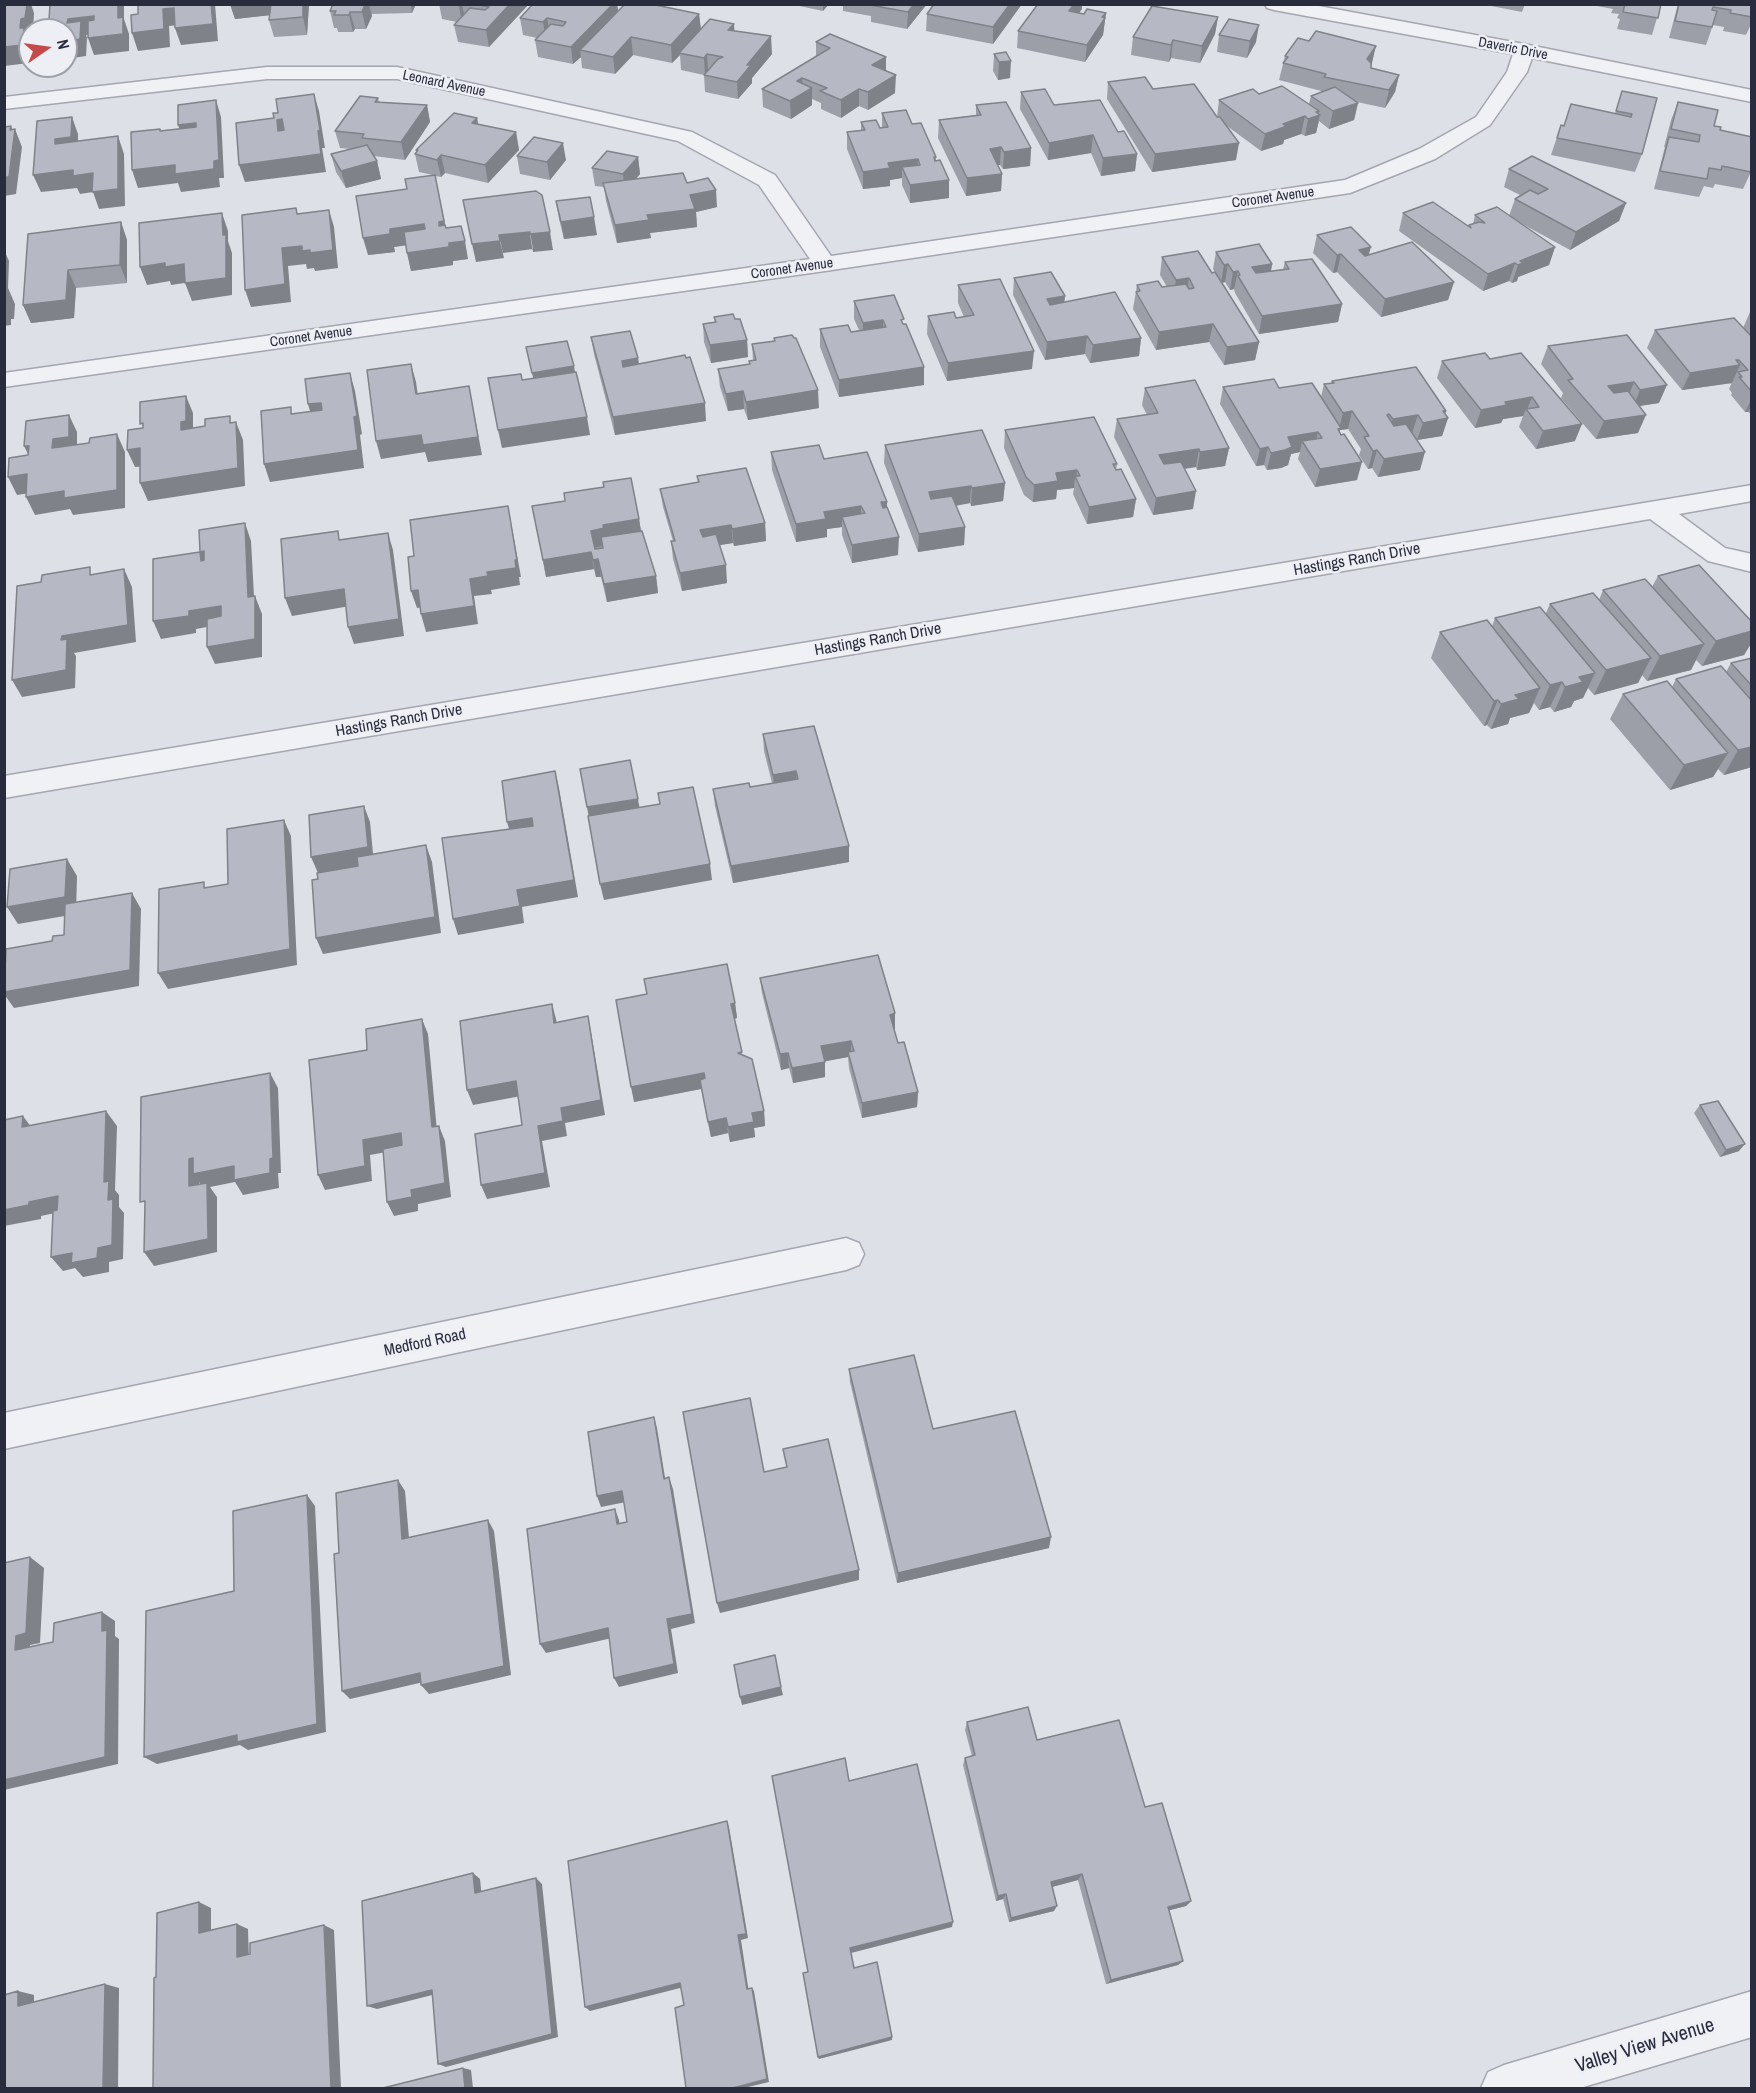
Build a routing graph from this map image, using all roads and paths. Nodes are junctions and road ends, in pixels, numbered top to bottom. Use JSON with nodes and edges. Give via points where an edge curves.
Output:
{"nodes":[{"id":1,"x":1274,"y":4,"type":"edge"},
{"id":2,"x":1524,"y":50,"type":"junction"},
{"id":3,"x":1752,"y":96,"type":"edge"},
{"id":4,"x":4,"y":103,"type":"edge"},
{"id":5,"x":825,"y":264,"type":"junction"},
{"id":6,"x":4,"y":380,"type":"edge"},
{"id":7,"x":1752,"y":494,"type":"edge"},
{"id":8,"x":1656,"y":510,"type":"junction"},
{"id":9,"x":1752,"y":563,"type":"edge"},
{"id":10,"x":4,"y":787,"type":"edge"},
{"id":11,"x":846,"y":1254,"type":"dead end"},
{"id":12,"x":4,"y":1431,"type":"edge"},
{"id":13,"x":1752,"y":2014,"type":"edge"},
{"id":14,"x":1504,"y":2088,"type":"edge"}],
"edges":[{"from":1,"to":2,"type":"street","name":"Daveric Drive"},
{"from":2,"to":3,"type":"street","name":"Daveric Drive"},
{"from":2,"to":5,"type":"street","name":"Coronet Avenue","via":[[1517,72],[1483,121],[1427,154],[1350,186]]},
{"from":4,"to":5,"type":"street","name":"Leonard Avenue","via":[[267,73],[397,74],[685,136],[767,180]]},
{"from":5,"to":6,"type":"street","name":"Coronet Avenue"},
{"from":7,"to":8,"type":"street","name":"Hastings Ranch Drive"},
{"from":8,"to":9,"type":"street","via":[[1718,555]]},
{"from":8,"to":10,"type":"street","name":"Hastings Ranch Drive"},
{"from":11,"to":12,"type":"street","name":"Medford Road"},
{"from":13,"to":14,"type":"street","name":"Valley View Avenue"}]}
